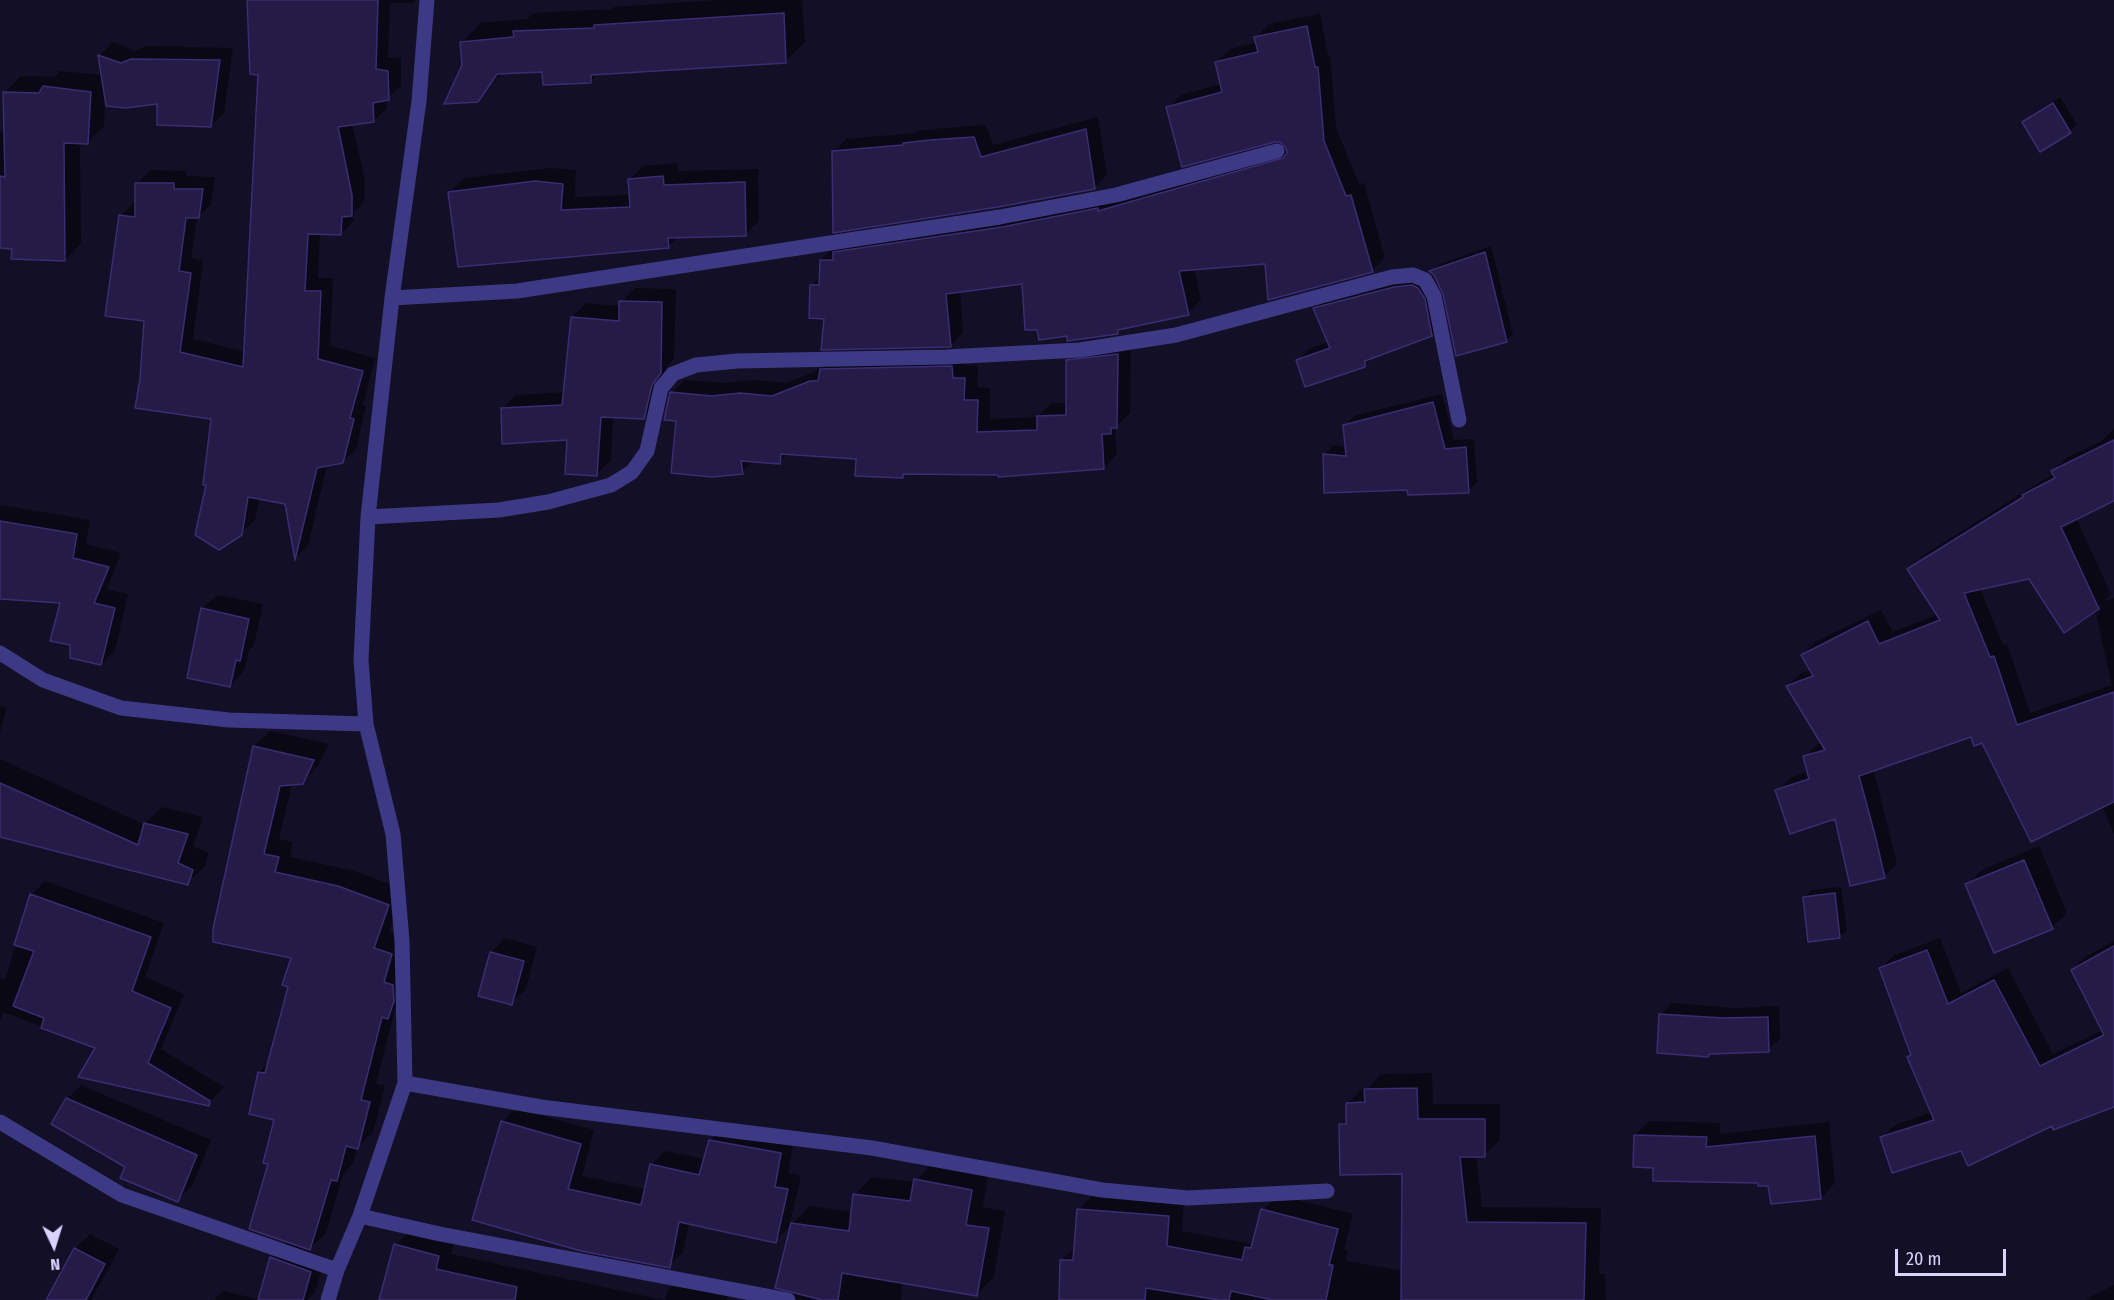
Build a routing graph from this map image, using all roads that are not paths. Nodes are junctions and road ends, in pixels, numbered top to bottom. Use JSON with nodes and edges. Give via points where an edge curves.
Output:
{"nodes":[{"id":1,"x":427,"y":0,"type":"edge"},
{"id":2,"x":1277,"y":151,"type":"dead end"},
{"id":3,"x":392,"y":298,"type":"junction"},
{"id":4,"x":1460,"y":420,"type":"dead end"},
{"id":5,"x":368,"y":517,"type":"junction"},
{"id":6,"x":0,"y":653,"type":"edge"},
{"id":7,"x":366,"y":724,"type":"junction"},
{"id":8,"x":405,"y":1083,"type":"junction"},
{"id":9,"x":0,"y":1122,"type":"edge"},
{"id":10,"x":1327,"y":1191,"type":"dead end"},
{"id":11,"x":360,"y":1216,"type":"junction"},
{"id":12,"x":337,"y":1270,"type":"junction"},
{"id":13,"x":328,"y":1300,"type":"edge"},
{"id":14,"x":788,"y":1300,"type":"edge"}],
"edges":[{"from":1,"to":3,"type":"street","via":[[419,101]]},
{"from":2,"to":3,"type":"street","via":[[1116,195],[1000,218],[517,291]]},
{"from":3,"to":5,"type":"street"},
{"from":4,"to":5,"type":"street","via":[[1434,296],[1425,280],[1413,275],[1392,277],[1176,335],[1080,350],[696,365],[673,374],[661,388],[646,451],[632,472],[611,485],[499,510]]},
{"from":5,"to":7,"type":"street","via":[[361,660]]},
{"from":6,"to":7,"type":"street","via":[[42,680],[121,708],[229,720]]},
{"from":7,"to":8,"type":"street","via":[[393,834],[402,941]]},
{"from":8,"to":10,"type":"street","via":[[541,1107],[872,1148],[1102,1190],[1188,1198]]},
{"from":8,"to":11,"type":"street"},
{"from":9,"to":12,"type":"street","via":[[122,1195]]},
{"from":11,"to":12,"type":"street"},
{"from":11,"to":14,"type":"street"},
{"from":12,"to":13,"type":"street"}]}
